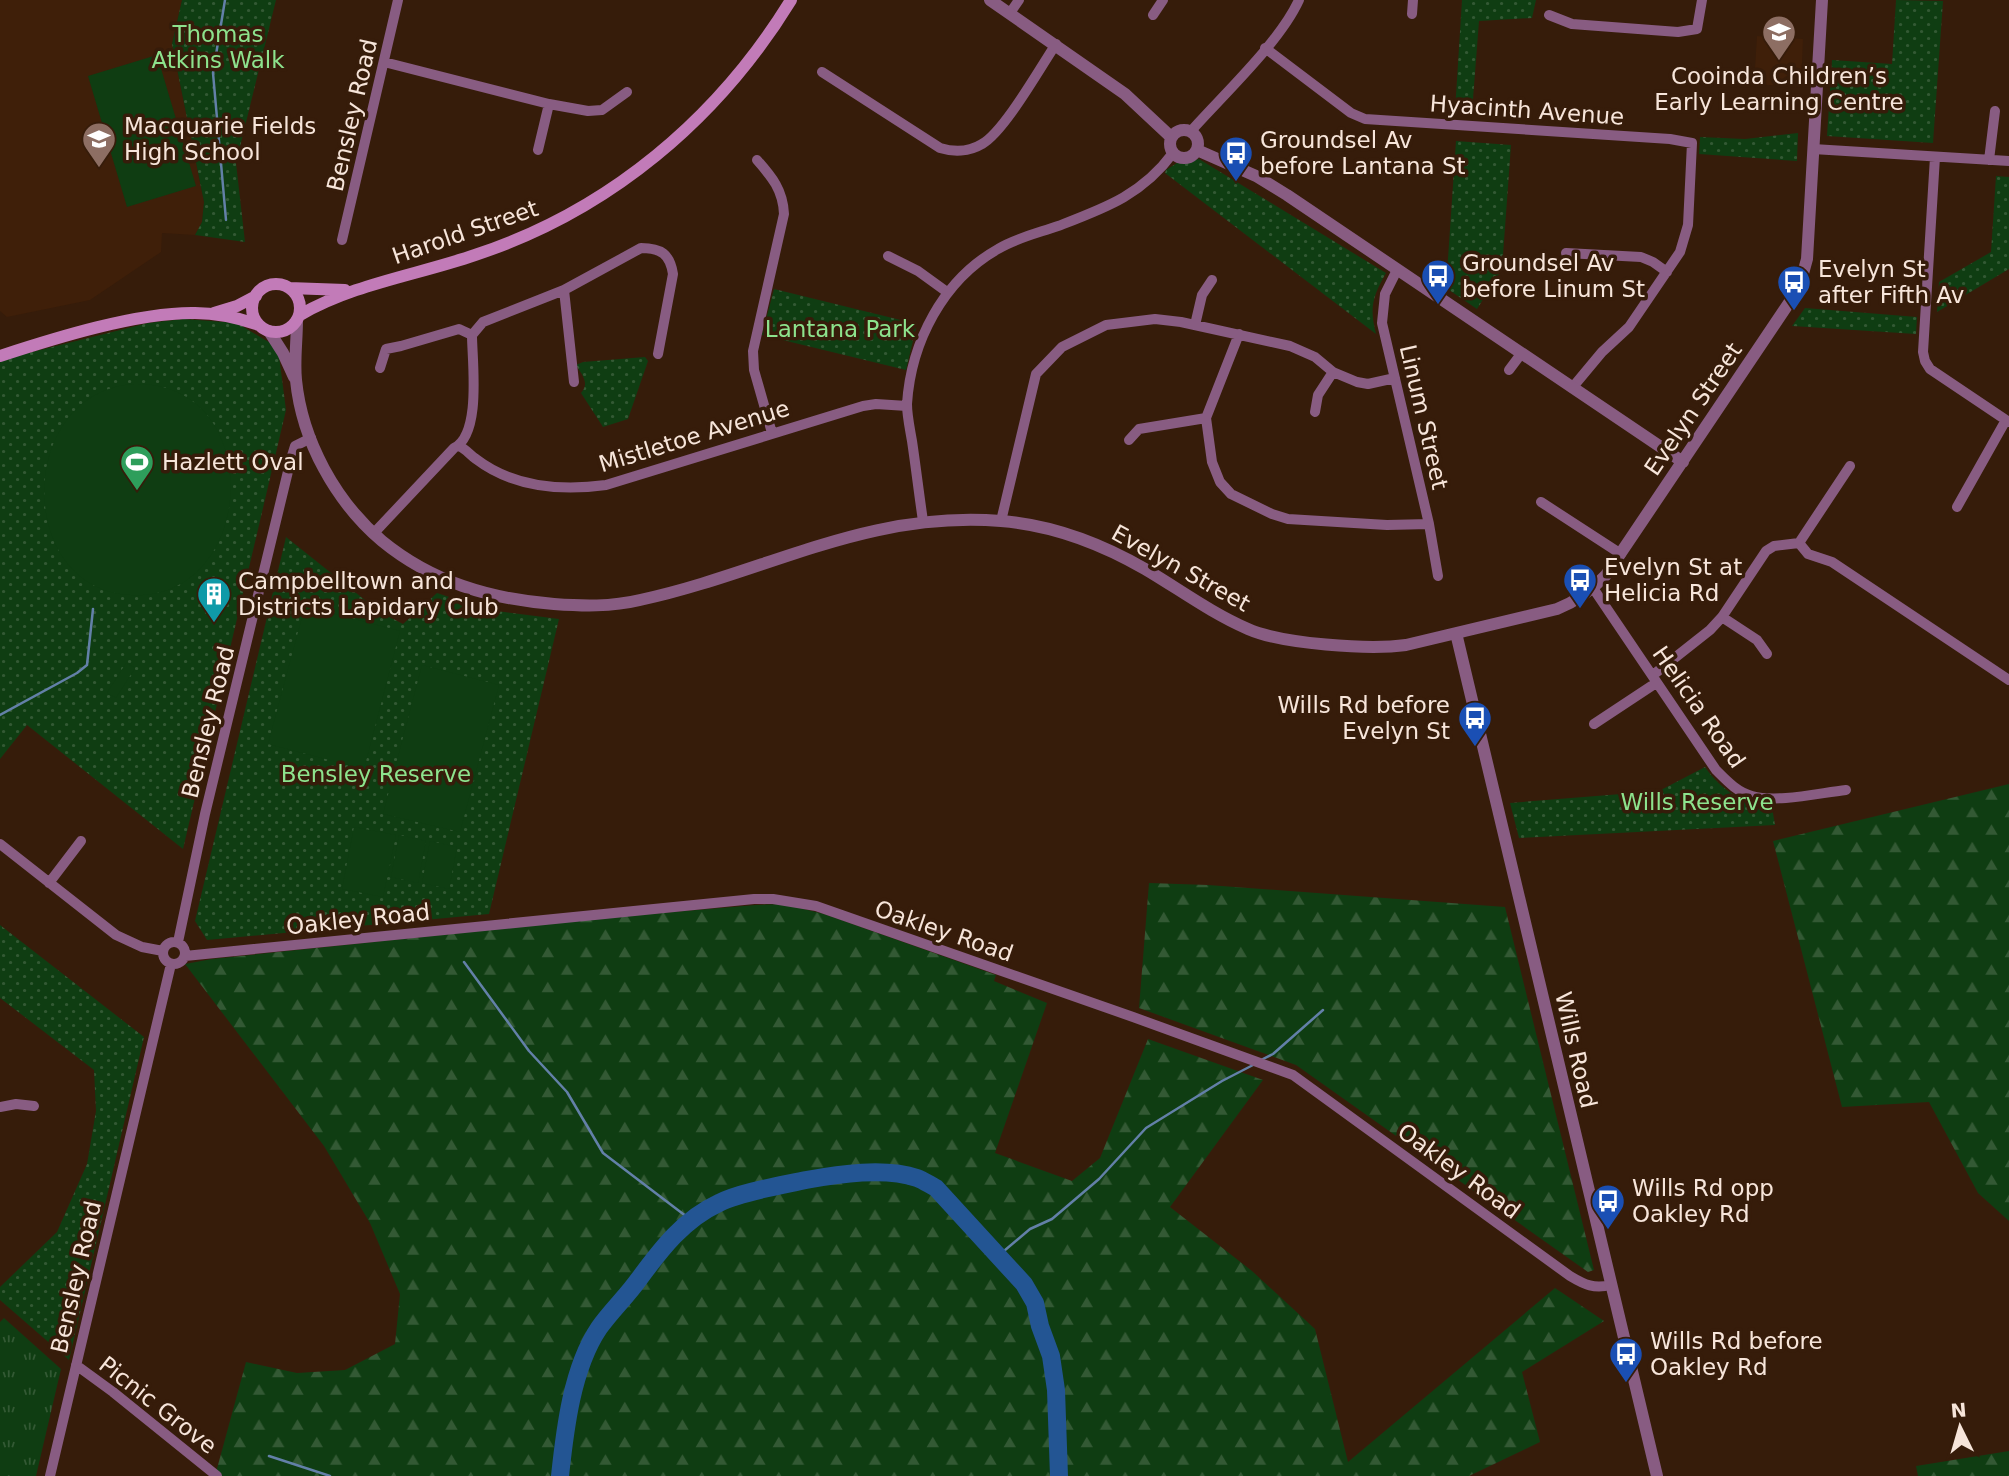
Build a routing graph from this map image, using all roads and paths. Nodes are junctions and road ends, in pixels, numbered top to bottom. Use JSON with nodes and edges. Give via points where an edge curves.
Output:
{"nodes":[{"id":1,"x":398,"y":0,"type":"edge"},
{"id":2,"x":791,"y":0,"type":"edge"},
{"id":3,"x":990,"y":0,"type":"edge"},
{"id":4,"x":1019,"y":0,"type":"edge"},
{"id":5,"x":1163,"y":0,"type":"edge"},
{"id":6,"x":1299,"y":0,"type":"edge"},
{"id":7,"x":1413,"y":0,"type":"edge"},
{"id":8,"x":1702,"y":0,"type":"edge"},
{"id":9,"x":1822,"y":0,"type":"edge"},
{"id":10,"x":1010,"y":13,"type":"junction"},
{"id":11,"x":1412,"y":14,"type":"dead end"},
{"id":12,"x":1153,"y":15,"type":"dead end"},
{"id":13,"x":1549,"y":15,"type":"dead end"},
{"id":14,"x":1056,"y":44,"type":"junction"},
{"id":15,"x":1265,"y":48,"type":"junction"},
{"id":16,"x":384,"y":62,"type":"junction"},
{"id":17,"x":822,"y":72,"type":"dead end"},
{"id":18,"x":627,"y":92,"type":"dead end"},
{"id":19,"x":549,"y":104,"type":"junction"},
{"id":20,"x":1994,"y":111,"type":"dead end"},
{"id":21,"x":1191,"y":131,"type":"junction"},
{"id":22,"x":1171,"y":137,"type":"junction"},
{"id":23,"x":1813,"y":149,"type":"junction"},
{"id":24,"x":538,"y":150,"type":"dead end"},
{"id":25,"x":1197,"y":150,"type":"junction"},
{"id":26,"x":1173,"y":153,"type":"junction"},
{"id":27,"x":1935,"y":157,"type":"junction"},
{"id":28,"x":757,"y":160,"type":"dead end"},
{"id":29,"x":1989,"y":160,"type":"junction"},
{"id":30,"x":2009,"y":161,"type":"edge"},
{"id":31,"x":342,"y":240,"type":"dead end"},
{"id":32,"x":1566,"y":253,"type":"dead end"},
{"id":33,"x":888,"y":256,"type":"dead end"},
{"id":34,"x":1398,"y":270,"type":"junction"},
{"id":35,"x":1667,"y":272,"type":"junction"},
{"id":36,"x":1212,"y":280,"type":"dead end"},
{"id":37,"x":289,"y":288,"type":"junction"},
{"id":38,"x":354,"y":290,"type":"junction"},
{"id":39,"x":564,"y":290,"type":"junction"},
{"id":40,"x":947,"y":292,"type":"junction"},
{"id":41,"x":256,"y":296,"type":"junction"},
{"id":42,"x":207,"y":314,"type":"junction"},
{"id":43,"x":298,"y":318,"type":"junction"},
{"id":44,"x":1195,"y":325,"type":"junction"},
{"id":45,"x":264,"y":328,"type":"junction"},
{"id":46,"x":1239,"y":334,"type":"junction"},
{"id":47,"x":472,"y":335,"type":"junction"},
{"id":48,"x":658,"y":354,"type":"dead end"},
{"id":49,"x":1521,"y":354,"type":"junction"},
{"id":50,"x":0,"y":356,"type":"edge"},
{"id":51,"x":380,"y":368,"type":"dead end"},
{"id":52,"x":1509,"y":370,"type":"dead end"},
{"id":53,"x":1333,"y":372,"type":"junction"},
{"id":54,"x":1395,"y":378,"type":"junction"},
{"id":55,"x":296,"y":380,"type":"junction"},
{"id":56,"x":574,"y":382,"type":"dead end"},
{"id":57,"x":1572,"y":388,"type":"junction"},
{"id":58,"x":907,"y":406,"type":"junction"},
{"id":59,"x":1315,"y":412,"type":"dead end"},
{"id":60,"x":1206,"y":418,"type":"junction"},
{"id":61,"x":2008,"y":421,"type":"edge"},
{"id":62,"x":772,"y":433,"type":"junction"},
{"id":63,"x":311,"y":438,"type":"junction"},
{"id":64,"x":1129,"y":440,"type":"dead end"},
{"id":65,"x":459,"y":446,"type":"junction"},
{"id":66,"x":1683,"y":462,"type":"junction"},
{"id":67,"x":1850,"y":466,"type":"dead end"},
{"id":68,"x":1541,"y":502,"type":"dead end"},
{"id":69,"x":1957,"y":507,"type":"dead end"},
{"id":70,"x":923,"y":521,"type":"junction"},
{"id":71,"x":1001,"y":521,"type":"junction"},
{"id":72,"x":1429,"y":524,"type":"junction"},
{"id":73,"x":373,"y":533,"type":"junction"},
{"id":74,"x":1799,"y":543,"type":"junction"},
{"id":75,"x":1621,"y":554,"type":"junction"},
{"id":76,"x":1438,"y":576,"type":"dead end"},
{"id":77,"x":1593,"y":588,"type":"junction"},
{"id":78,"x":1722,"y":617,"type":"junction"},
{"id":79,"x":1456,"y":633,"type":"junction"},
{"id":80,"x":1767,"y":654,"type":"dead end"},
{"id":81,"x":1654,"y":679,"type":"junction"},
{"id":82,"x":2009,"y":680,"type":"edge"},
{"id":83,"x":1594,"y":724,"type":"dead end"},
{"id":84,"x":1846,"y":790,"type":"dead end"},
{"id":85,"x":81,"y":841,"type":"dead end"},
{"id":86,"x":0,"y":844,"type":"edge"},
{"id":87,"x":49,"y":883,"type":"junction"},
{"id":88,"x":178,"y":943,"type":"junction"},
{"id":89,"x":163,"y":951,"type":"junction"},
{"id":90,"x":185,"y":956,"type":"junction"},
{"id":91,"x":171,"y":964,"type":"junction"},
{"id":92,"x":34,"y":1106,"type":"dead end"},
{"id":93,"x":0,"y":1107,"type":"edge"},
{"id":94,"x":1611,"y":1285,"type":"junction"},
{"id":95,"x":76,"y":1365,"type":"junction"},
{"id":96,"x":50,"y":1476,"type":"edge"},
{"id":97,"x":217,"y":1476,"type":"edge"},
{"id":98,"x":1657,"y":1476,"type":"edge"}],
"edges":[{"from":1,"to":16,"type":"street","name":"Bensley Road"},
{"from":2,"to":38,"type":"main road","name":"Harold Street","via":[[727,90],[612,190],[501,247]]},
{"from":3,"to":10,"type":"street"},
{"from":4,"to":10,"type":"street"},
{"from":5,"to":12,"type":"street"},
{"from":6,"to":15,"type":"street"},
{"from":7,"to":11,"type":"street"},
{"from":8,"to":13,"type":"street","via":[[1697,29],[1678,32],[1572,24]]},
{"from":9,"to":23,"type":"street","name":"Evelyn Street"},
{"from":10,"to":14,"type":"street"},
{"from":14,"to":17,"type":"street","via":[[996,134],[963,151],[940,148]]},
{"from":14,"to":22,"type":"street","via":[[1125,94]]},
{"from":15,"to":21,"type":"street"},
{"from":15,"to":35,"type":"street","name":"Hyacinth Avenue","via":[[1351,113],[1365,118],[1692,143],[1688,225],[1680,252]]},
{"from":16,"to":19,"type":"street"},
{"from":16,"to":31,"type":"street","name":"Bensley Road"},
{"from":18,"to":19,"type":"street","via":[[602,110]]},
{"from":19,"to":24,"type":"street"},
{"from":20,"to":29,"type":"street"},
{"from":21,"to":22,"type":"street","via":[[1180,130]]},
{"from":21,"to":25,"type":"street","via":[[1198,139]]},
{"from":22,"to":26,"type":"street"},
{"from":23,"to":27,"type":"street"},
{"from":23,"to":66,"type":"street","name":"Evelyn Street","via":[[1807,259],[1799,288]]},
{"from":25,"to":26,"type":"street","via":[[1185,158]]},
{"from":25,"to":34,"type":"street","via":[[1256,176]]},
{"from":26,"to":40,"type":"street","via":[[1127,196],[999,248]]},
{"from":27,"to":29,"type":"street"},
{"from":27,"to":61,"type":"street","via":[[1924,361]]},
{"from":28,"to":62,"type":"street","via":[[776,181],[784,214],[752,351]]},
{"from":29,"to":30,"type":"street"},
{"from":32,"to":35,"type":"street","via":[[1641,257]]},
{"from":33,"to":40,"type":"street"},
{"from":34,"to":49,"type":"street"},
{"from":34,"to":54,"type":"street","name":"Linum Street","via":[[1385,294],[1382,313]]},
{"from":35,"to":57,"type":"street","name":"Hyacinth Avenue","via":[[1629,327]]},
{"from":36,"to":44,"type":"street","via":[[1202,295]]},
{"from":37,"to":38,"type":"main road","name":"Harold Street"},
{"from":37,"to":41,"type":"main road","via":[[271,285]]},
{"from":37,"to":43,"type":"main road","via":[[298,297]]},
{"from":38,"to":43,"type":"main road","name":"Harold Street"},
{"from":39,"to":47,"type":"street","via":[[483,322]]},
{"from":39,"to":48,"type":"street","via":[[641,248],[665,253],[673,274]]},
{"from":39,"to":56,"type":"street"},
{"from":40,"to":58,"type":"street","via":[[922,337]]},
{"from":41,"to":42,"type":"main road"},
{"from":41,"to":45,"type":"main road","via":[[252,308]]},
{"from":42,"to":45,"type":"main road"},
{"from":42,"to":50,"type":"main road","via":[[171,314],[126,322]]},
{"from":43,"to":45,"type":"main road","via":[[285,331]]},
{"from":43,"to":55,"type":"street","name":"Evelyn Street"},
{"from":44,"to":46,"type":"street"},
{"from":44,"to":71,"type":"street","via":[[1155,319],[1106,325],[1054,354],[1036,374]]},
{"from":45,"to":55,"type":"street","name":"Evelyn Street"},
{"from":46,"to":53,"type":"street","via":[[1290,346],[1315,357]]},
{"from":46,"to":60,"type":"street"},
{"from":47,"to":51,"type":"street","via":[[459,328],[386,349]]},
{"from":47,"to":65,"type":"street","via":[[475,379],[471,418]]},
{"from":49,"to":52,"type":"street"},
{"from":49,"to":57,"type":"street"},
{"from":53,"to":54,"type":"street","via":[[1368,384]]},
{"from":53,"to":59,"type":"street","via":[[1318,395]]},
{"from":54,"to":72,"type":"street","name":"Linum Street"},
{"from":55,"to":63,"type":"street","name":"Evelyn Street"},
{"from":57,"to":66,"type":"street"},
{"from":58,"to":62,"type":"street","name":"Mistletoe Avenue","via":[[863,405]]},
{"from":58,"to":70,"type":"street"},
{"from":60,"to":64,"type":"street","via":[[1139,429]]},
{"from":60,"to":72,"type":"street","via":[[1212,463],[1220,481],[1231,494],[1272,514],[1288,519]]},
{"from":61,"to":69,"type":"street"},
{"from":62,"to":65,"type":"street","name":"Mistletoe Avenue","via":[[606,485],[579,489],[515,480]]},
{"from":63,"to":73,"type":"street","name":"Evelyn Street","via":[[340,495]]},
{"from":63,"to":88,"type":"street","name":"Bensley Road","via":[[295,446],[290,459]]},
{"from":65,"to":73,"type":"street"},
{"from":66,"to":75,"type":"street","name":"Evelyn Street"},
{"from":67,"to":74,"type":"street"},
{"from":68,"to":75,"type":"street"},
{"from":70,"to":71,"type":"street","name":"Evelyn Street"},
{"from":70,"to":73,"type":"street","name":"Evelyn Street","via":[[862,532],[639,601],[581,606],[499,598],[464,588],[416,565]]},
{"from":71,"to":79,"type":"street","name":"Evelyn Street","via":[[1055,531],[1100,546],[1225,618],[1267,635],[1389,647]]},
{"from":72,"to":76,"type":"street","name":"Linum Street"},
{"from":74,"to":78,"type":"street","via":[[1773,545],[1766,551]]},
{"from":74,"to":82,"type":"street","via":[[1808,554],[1832,562]]},
{"from":75,"to":77,"type":"street","name":"Evelyn Street"},
{"from":77,"to":79,"type":"street","name":"Evelyn Street","via":[[1557,608]]},
{"from":77,"to":81,"type":"street","name":"Helicia Road"},
{"from":78,"to":80,"type":"street","via":[[1757,640]]},
{"from":78,"to":81,"type":"street"},
{"from":79,"to":94,"type":"street","name":"Wills Road"},
{"from":81,"to":83,"type":"street"},
{"from":81,"to":84,"type":"street","name":"Helicia Road","via":[[1716,770],[1734,787],[1769,798]]},
{"from":85,"to":87,"type":"street"},
{"from":86,"to":87,"type":"street"},
{"from":87,"to":89,"type":"street","via":[[116,935]]},
{"from":88,"to":89,"type":"street","via":[[168,944]]},
{"from":88,"to":90,"type":"street"},
{"from":89,"to":91,"type":"street","via":[[165,961]]},
{"from":90,"to":91,"type":"street","via":[[179,964]]},
{"from":90,"to":94,"type":"street","name":"Oakley Road","via":[[754,900],[816,906],[1293,1075],[1570,1276],[1596,1288]]},
{"from":91,"to":95,"type":"street","name":"Bensley Road"},
{"from":92,"to":93,"type":"street"},
{"from":94,"to":98,"type":"street","name":"Wills Road"},
{"from":95,"to":96,"type":"street","name":"Bensley Road"},
{"from":95,"to":97,"type":"street","name":"Picnic Grove"}]}
